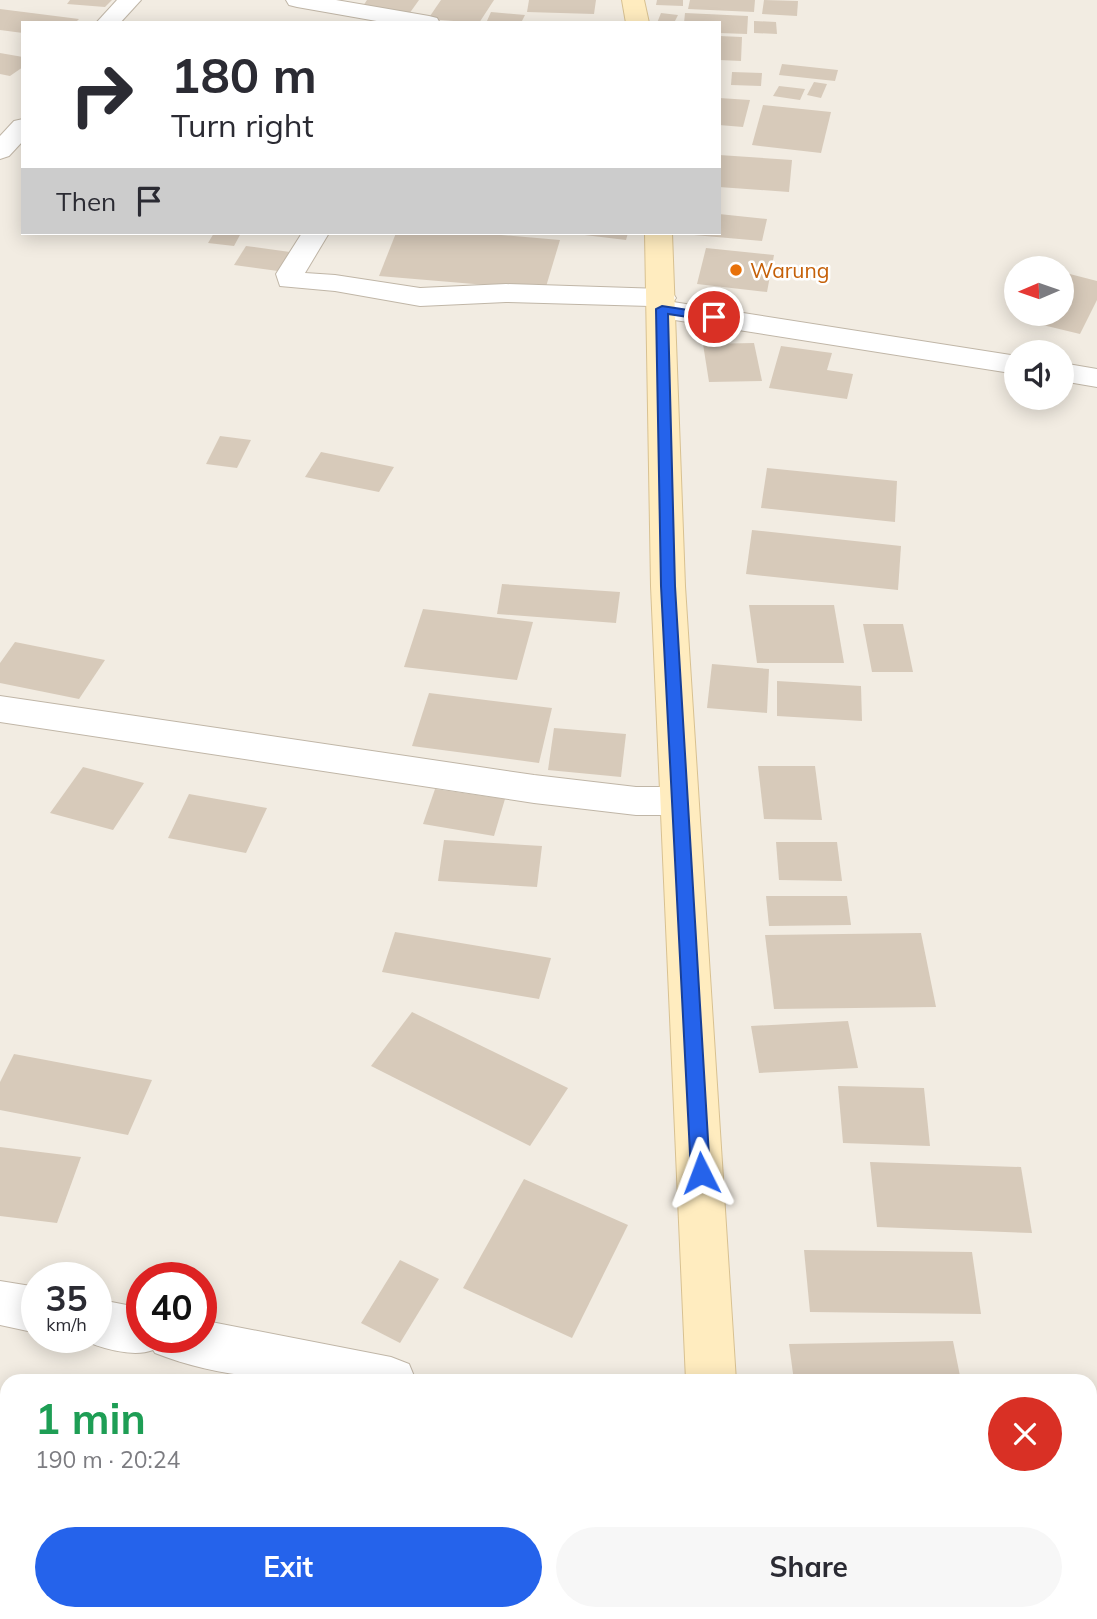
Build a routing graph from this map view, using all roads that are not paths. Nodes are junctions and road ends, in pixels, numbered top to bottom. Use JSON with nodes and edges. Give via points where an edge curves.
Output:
{"nodes":[{"id":1,"x":130,"y":0,"type":"edge"},
{"id":2,"x":297,"y":0,"type":"edge"},
{"id":3,"x":633,"y":0,"type":"edge"},
{"id":4,"x":109,"y":21,"type":"edge"},
{"id":5,"x":418,"y":21,"type":"edge"},
{"id":6,"x":638,"y":21,"type":"edge"},
{"id":7,"x":21,"y":128,"type":"edge"},
{"id":8,"x":0,"y":151,"type":"edge"},
{"id":9,"x":314,"y":235,"type":"edge"},
{"id":10,"x":659,"y":235,"type":"edge"},
{"id":11,"x":648,"y":300,"type":"junction"},
{"id":12,"x":1004,"y":363,"type":"edge"},
{"id":13,"x":1074,"y":374,"type":"edge"},
{"id":14,"x":1097,"y":378,"type":"edge"},
{"id":15,"x":0,"y":709,"type":"edge"},
{"id":16,"x":659,"y":802,"type":"junction"},
{"id":17,"x":0,"y":1303,"type":"edge"},
{"id":18,"x":21,"y":1307,"type":"edge"},
{"id":19,"x":217,"y":1346,"type":"edge"},
{"id":20,"x":356,"y":1374,"type":"edge"},
{"id":21,"x":710,"y":1374,"type":"edge"}],
"edges":[{"from":1,"to":4,"type":"street"},
{"from":2,"to":5,"type":"street"},
{"from":3,"to":6,"type":"street"},
{"from":7,"to":8,"type":"street"},
{"from":9,"to":11,"type":"street","via":[[290,280],[420,297],[506,293]]},
{"from":10,"to":11,"type":"street"},
{"from":11,"to":12,"type":"street"},
{"from":11,"to":16,"type":"street","via":[[667,572]]},
{"from":13,"to":14,"type":"street"},
{"from":15,"to":16,"type":"street","via":[[534,789]]},
{"from":16,"to":21,"type":"street"},
{"from":17,"to":18,"type":"street"},
{"from":19,"to":20,"type":"street"}]}
